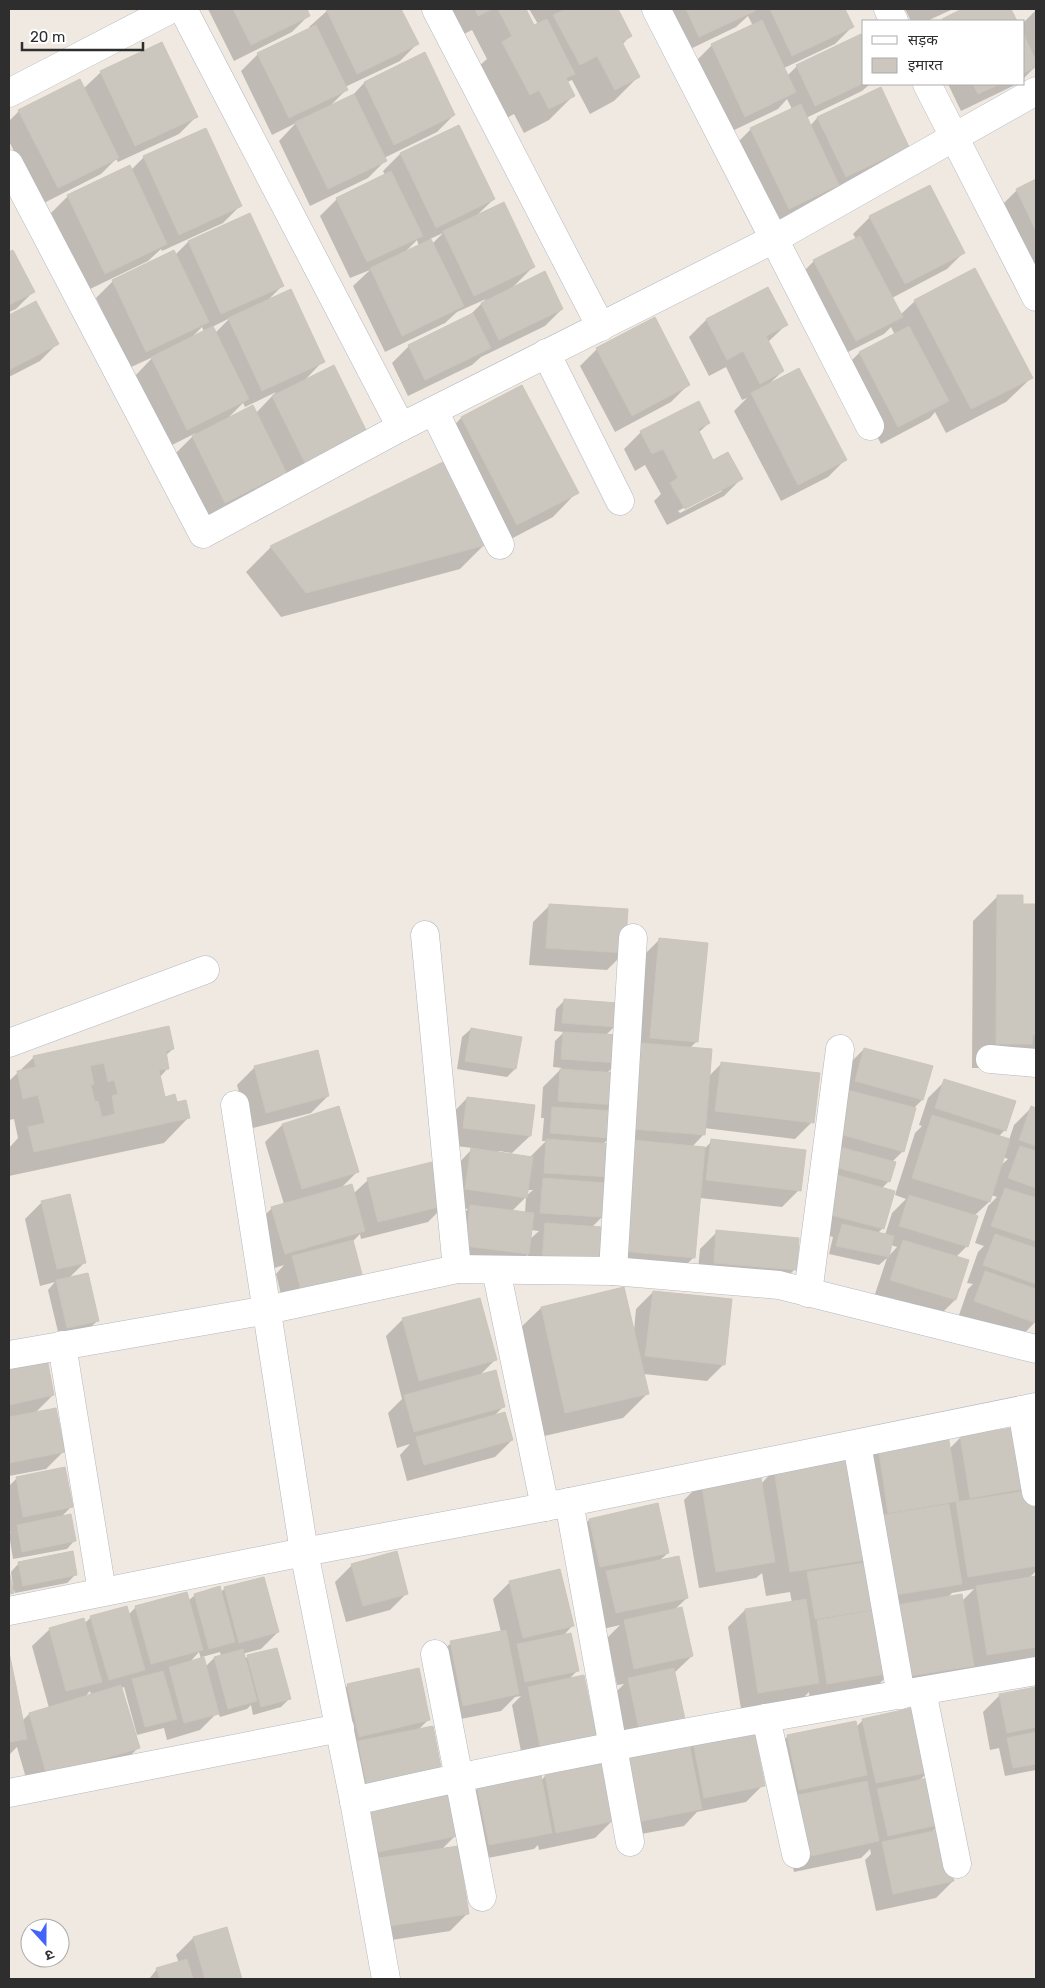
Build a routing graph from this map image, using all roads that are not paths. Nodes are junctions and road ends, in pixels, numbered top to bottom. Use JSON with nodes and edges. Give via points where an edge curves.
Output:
{"nodes":[{"id":1,"x":171,"y":9,"type":"edge"},
{"id":2,"x":183,"y":9,"type":"edge"},
{"id":3,"x":436,"y":9,"type":"edge"},
{"id":4,"x":656,"y":9,"type":"edge"},
{"id":5,"x":928,"y":85,"type":"edge"},
{"id":6,"x":1036,"y":91,"type":"edge"},
{"id":7,"x":9,"y":93,"type":"edge"},
{"id":8,"x":954,"y":136,"type":"junction"},
{"id":9,"x":9,"y":164,"type":"edge"},
{"id":10,"x":774,"y":239,"type":"junction"},
{"id":11,"x":1036,"y":297,"type":"edge"},
{"id":12,"x":601,"y":326,"type":"junction"},
{"id":13,"x":546,"y":353,"type":"junction"},
{"id":14,"x":434,"y":411,"type":"junction"},
{"id":15,"x":870,"y":426,"type":"dead end"},
{"id":16,"x":401,"y":427,"type":"junction"},
{"id":17,"x":620,"y":501,"type":"dead end"},
{"id":18,"x":500,"y":545,"type":"dead end"},
{"id":19,"x":425,"y":935,"type":"dead end"},
{"id":20,"x":633,"y":938,"type":"dead end"},
{"id":21,"x":205,"y":970,"type":"dead end"},
{"id":22,"x":9,"y":1043,"type":"edge"},
{"id":23,"x":840,"y":1049,"type":"dead end"},
{"id":24,"x":990,"y":1059,"type":"dead end"},
{"id":25,"x":1036,"y":1064,"type":"edge"},
{"id":26,"x":235,"y":1105,"type":"dead end"},
{"id":27,"x":457,"y":1269,"type":"junction"},
{"id":28,"x":496,"y":1270,"type":"junction"},
{"id":29,"x":613,"y":1271,"type":"junction"},
{"id":30,"x":808,"y":1293,"type":"junction"},
{"id":31,"x":266,"y":1310,"type":"junction"},
{"id":32,"x":62,"y":1346,"type":"junction"},
{"id":33,"x":1036,"y":1349,"type":"edge"},
{"id":34,"x":9,"y":1355,"type":"edge"},
{"id":35,"x":1029,"y":1409,"type":"edge"},
{"id":36,"x":857,"y":1444,"type":"junction"},
{"id":37,"x":1036,"y":1492,"type":"edge"},
{"id":38,"x":557,"y":1504,"type":"junction"},
{"id":39,"x":304,"y":1552,"type":"junction"},
{"id":40,"x":102,"y":1592,"type":"junction"},
{"id":41,"x":9,"y":1611,"type":"edge"},
{"id":42,"x":435,"y":1654,"type":"dead end"},
{"id":43,"x":1036,"y":1671,"type":"edge"},
{"id":44,"x":911,"y":1693,"type":"junction"},
{"id":45,"x":766,"y":1718,"type":"junction"},
{"id":46,"x":340,"y":1728,"type":"junction"},
{"id":47,"x":612,"y":1746,"type":"junction"},
{"id":48,"x":459,"y":1777,"type":"junction"},
{"id":49,"x":9,"y":1793,"type":"edge"},
{"id":50,"x":354,"y":1801,"type":"junction"},
{"id":51,"x":630,"y":1842,"type":"dead end"},
{"id":52,"x":796,"y":1854,"type":"dead end"},
{"id":53,"x":956,"y":1864,"type":"dead end"},
{"id":54,"x":482,"y":1897,"type":"dead end"},
{"id":55,"x":386,"y":1979,"type":"edge"}],
"edges":[{"from":1,"to":7,"type":"street"},
{"from":2,"to":16,"type":"street"},
{"from":3,"to":12,"type":"street"},
{"from":4,"to":10,"type":"street"},
{"from":5,"to":8,"type":"street"},
{"from":6,"to":8,"type":"street"},
{"from":8,"to":10,"type":"street"},
{"from":8,"to":11,"type":"street"},
{"from":9,"to":16,"type":"street","via":[[203,534]]},
{"from":10,"to":12,"type":"street"},
{"from":10,"to":15,"type":"street"},
{"from":12,"to":13,"type":"street"},
{"from":13,"to":14,"type":"street"},
{"from":13,"to":17,"type":"street"},
{"from":14,"to":16,"type":"street"},
{"from":14,"to":18,"type":"street"},
{"from":19,"to":27,"type":"street"},
{"from":20,"to":29,"type":"street"},
{"from":21,"to":22,"type":"street"},
{"from":23,"to":30,"type":"street"},
{"from":24,"to":25,"type":"street"},
{"from":26,"to":31,"type":"street"},
{"from":27,"to":28,"type":"street"},
{"from":27,"to":31,"type":"street"},
{"from":28,"to":29,"type":"street"},
{"from":28,"to":38,"type":"street"},
{"from":29,"to":30,"type":"street","via":[[779,1285]]},
{"from":30,"to":33,"type":"street"},
{"from":31,"to":32,"type":"street"},
{"from":31,"to":39,"type":"street"},
{"from":32,"to":34,"type":"street"},
{"from":32,"to":40,"type":"street"},
{"from":35,"to":36,"type":"street"},
{"from":35,"to":37,"type":"street"},
{"from":36,"to":38,"type":"street"},
{"from":36,"to":44,"type":"street"},
{"from":38,"to":39,"type":"street"},
{"from":38,"to":47,"type":"street"},
{"from":39,"to":40,"type":"street"},
{"from":39,"to":46,"type":"street"},
{"from":40,"to":41,"type":"street"},
{"from":42,"to":48,"type":"street"},
{"from":43,"to":44,"type":"street"},
{"from":44,"to":45,"type":"street"},
{"from":44,"to":53,"type":"street"},
{"from":45,"to":47,"type":"street"},
{"from":45,"to":52,"type":"street"},
{"from":46,"to":49,"type":"street"},
{"from":46,"to":50,"type":"street"},
{"from":47,"to":48,"type":"street"},
{"from":47,"to":51,"type":"street"},
{"from":48,"to":50,"type":"street"},
{"from":48,"to":54,"type":"street"},
{"from":50,"to":55,"type":"street"}]}
